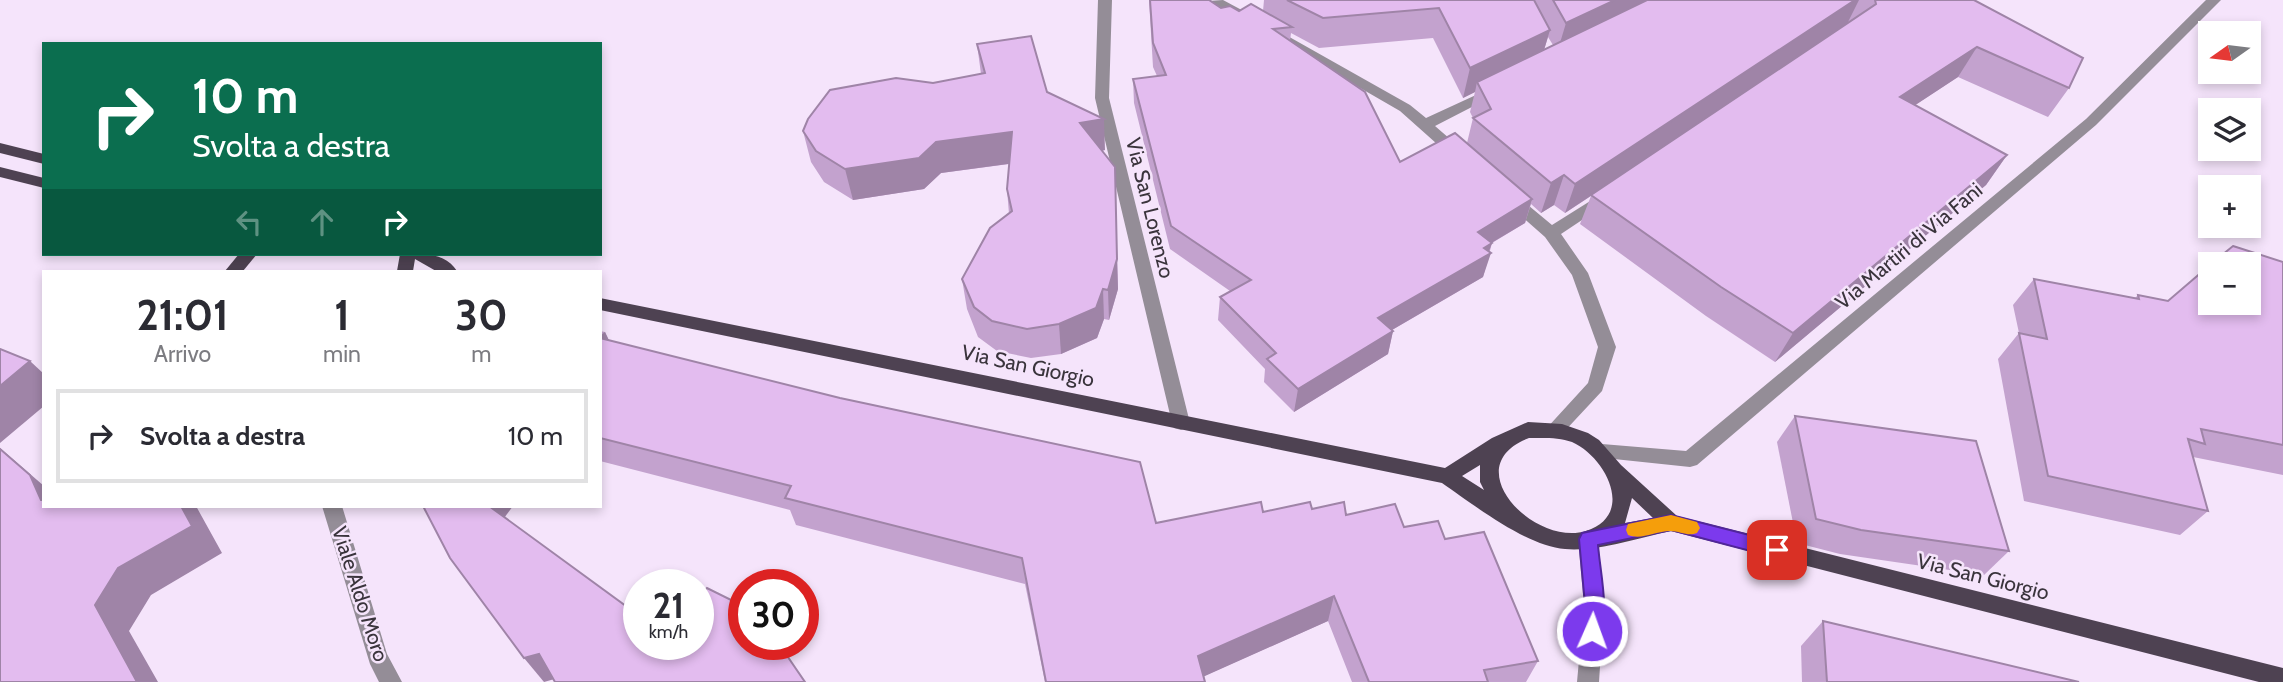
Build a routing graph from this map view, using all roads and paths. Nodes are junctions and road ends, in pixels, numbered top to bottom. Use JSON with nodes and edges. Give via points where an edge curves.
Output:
{"nodes":[{"id":1,"x":1105,"y":0,"type":"edge"},
{"id":2,"x":2214,"y":0,"type":"edge"},
{"id":3,"x":1215,"y":1,"type":"edge"},
{"id":4,"x":1507,"y":86,"type":"edge"},
{"id":5,"x":1425,"y":125,"type":"junction"},
{"id":6,"x":0,"y":148,"type":"edge"},
{"id":7,"x":42,"y":158,"type":"edge"},
{"id":8,"x":1477,"y":170,"type":"edge"},
{"id":9,"x":0,"y":172,"type":"edge"},
{"id":10,"x":42,"y":182,"type":"edge"},
{"id":11,"x":1620,"y":187,"type":"edge"},
{"id":12,"x":1498,"y":188,"type":"edge"},
{"id":13,"x":1551,"y":233,"type":"junction"},
{"id":14,"x":423,"y":256,"type":"edge"},
{"id":15,"x":447,"y":270,"type":"edge"},
{"id":16,"x":602,"y":304,"type":"edge"},
{"id":17,"x":1181,"y":423,"type":"junction"},
{"id":18,"x":1554,"y":430,"type":"junction"},
{"id":19,"x":1505,"y":440,"type":"junction"},
{"id":20,"x":1602,"y":452,"type":"junction"},
{"id":21,"x":1618,"y":471,"type":"junction"},
{"id":22,"x":1447,"y":476,"type":"junction"},
{"id":23,"x":332,"y":508,"type":"edge"},
{"id":24,"x":1514,"y":521,"type":"junction"},
{"id":25,"x":1671,"y":523,"type":"junction"},
{"id":26,"x":1588,"y":539,"type":"junction"},
{"id":27,"x":2283,"y":678,"type":"edge"},
{"id":28,"x":391,"y":682,"type":"edge"},
{"id":29,"x":1588,"y":682,"type":"edge"}],
"edges":[{"from":1,"to":17,"type":"street","name":"Via San Lorenzo","via":[[1102,99]]},
{"from":2,"to":20,"type":"street","name":"Via Martiri di Via Fani","via":[[2091,122],[1690,459]]},
{"from":3,"to":5,"type":"street","via":[[1361,82]]},
{"from":4,"to":5,"type":"street"},
{"from":5,"to":8,"type":"street"},
{"from":6,"to":7,"type":"main road"},
{"from":9,"to":10,"type":"main road"},
{"from":11,"to":13,"type":"street"},
{"from":12,"to":13,"type":"street"},
{"from":13,"to":18,"type":"street","via":[[1580,273],[1607,347],[1596,386]]},
{"from":14,"to":15,"type":"main road"},
{"from":16,"to":17,"type":"main road","name":"Via San Giorgio"},
{"from":17,"to":22,"type":"main road","name":"Via San Giorgio"},
{"from":18,"to":19,"type":"main road","via":[[1528,430]]},
{"from":18,"to":20,"type":"main road"},
{"from":19,"to":22,"type":"main road"},
{"from":19,"to":24,"type":"main road","name":"Via San Giorgio","via":[[1492,455],[1489,476],[1495,499]]},
{"from":20,"to":21,"type":"main road"},
{"from":21,"to":25,"type":"main road"},
{"from":21,"to":26,"type":"main road","via":[[1621,512],[1608,530]]},
{"from":22,"to":24,"type":"main road","name":"Via San Giorgio"},
{"from":23,"to":28,"type":"street","name":"Viale Aldo Moro","via":[[377,657]]},
{"from":24,"to":26,"type":"main road","name":"Via San Giorgio","via":[[1535,534],[1560,541]]},
{"from":25,"to":26,"type":"main road","name":"Via San Giorgio"},
{"from":25,"to":27,"type":"main road","name":"Via San Giorgio"},
{"from":26,"to":29,"type":"street","via":[[1594,605]]}]}
